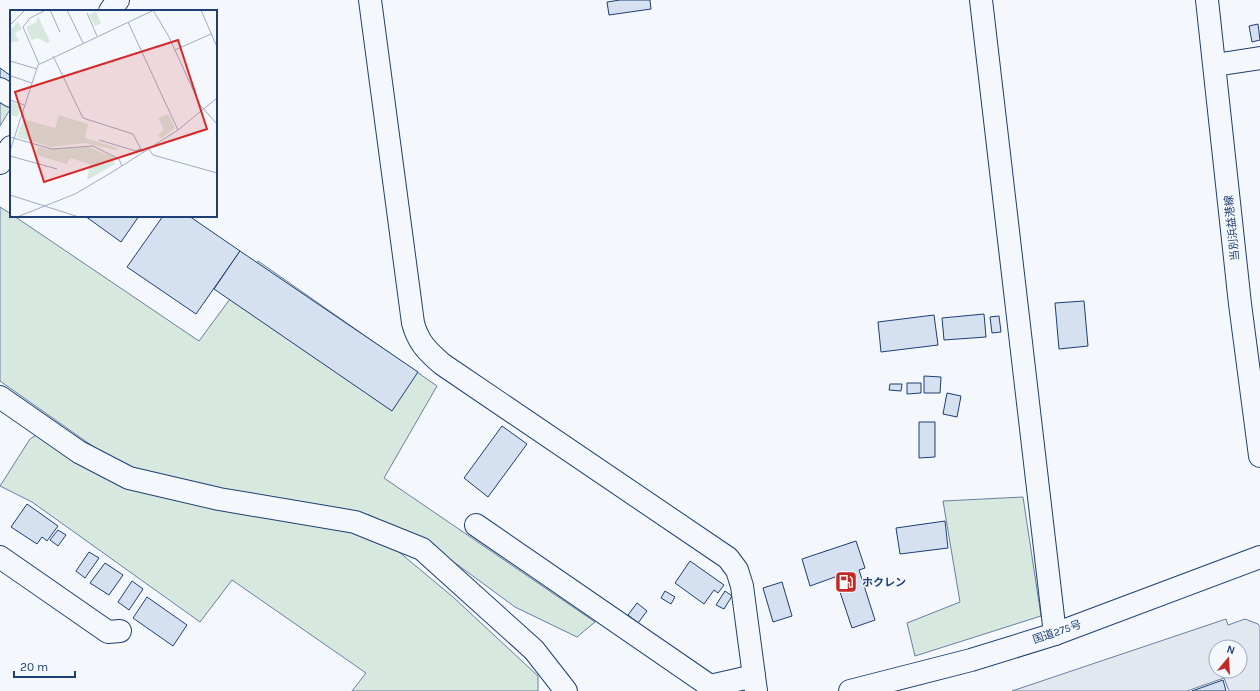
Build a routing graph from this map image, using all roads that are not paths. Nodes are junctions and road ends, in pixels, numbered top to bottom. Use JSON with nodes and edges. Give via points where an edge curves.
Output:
{"nodes":[{"id":1,"x":118,"y":0,"type":"edge"},
{"id":2,"x":370,"y":0,"type":"edge"},
{"id":3,"x":981,"y":0,"type":"edge"},
{"id":4,"x":1207,"y":0,"type":"edge"},
{"id":5,"x":111,"y":10,"type":"edge"},
{"id":6,"x":1260,"y":58,"type":"edge"},
{"id":7,"x":1215,"y":65,"type":"junction"},
{"id":8,"x":0,"y":89,"type":"edge"},
{"id":9,"x":10,"y":95,"type":"edge"},
{"id":10,"x":10,"y":148,"type":"edge"},
{"id":11,"x":0,"y":163,"type":"edge"},
{"id":12,"x":0,"y":398,"type":"edge"},
{"id":13,"x":1260,"y":456,"type":"edge"},
{"id":14,"x":476,"y":525,"type":"dead end"},
{"id":15,"x":1260,"y":557,"type":"edge"},
{"id":16,"x":0,"y":558,"type":"edge"},
{"id":17,"x":120,"y":631,"type":"dead end"},
{"id":18,"x":1055,"y":634,"type":"junction"},
{"id":19,"x":755,"y":684,"type":"edge"},
{"id":20,"x":566,"y":691,"type":"edge"},
{"id":21,"x":850,"y":691,"type":"edge"}],
"edges":[{"from":1,"to":5,"type":"main road"},
{"from":2,"to":19,"type":"main road","via":[[413,323],[420,341],[442,364],[728,558],[737,570],[742,586]]},
{"from":3,"to":18,"type":"main road"},
{"from":4,"to":7,"type":"main road","name":"当別浜益港線"},
{"from":6,"to":7,"type":"main road"},
{"from":7,"to":13,"type":"main road","name":"当別浜益港線","via":[[1240,304]]},
{"from":8,"to":9,"type":"main road"},
{"from":10,"to":11,"type":"main road"},
{"from":12,"to":20,"type":"main road","via":[[79,452],[129,478],[219,499],[355,522],[422,549],[534,650]]},
{"from":14,"to":19,"type":"main road","via":[[710,686]]},
{"from":15,"to":18,"type":"main road","name":"国道275号"},
{"from":16,"to":17,"type":"main road","via":[[108,632]]},
{"from":18,"to":21,"type":"main road","name":"国道275号","via":[[971,660]]}]}
